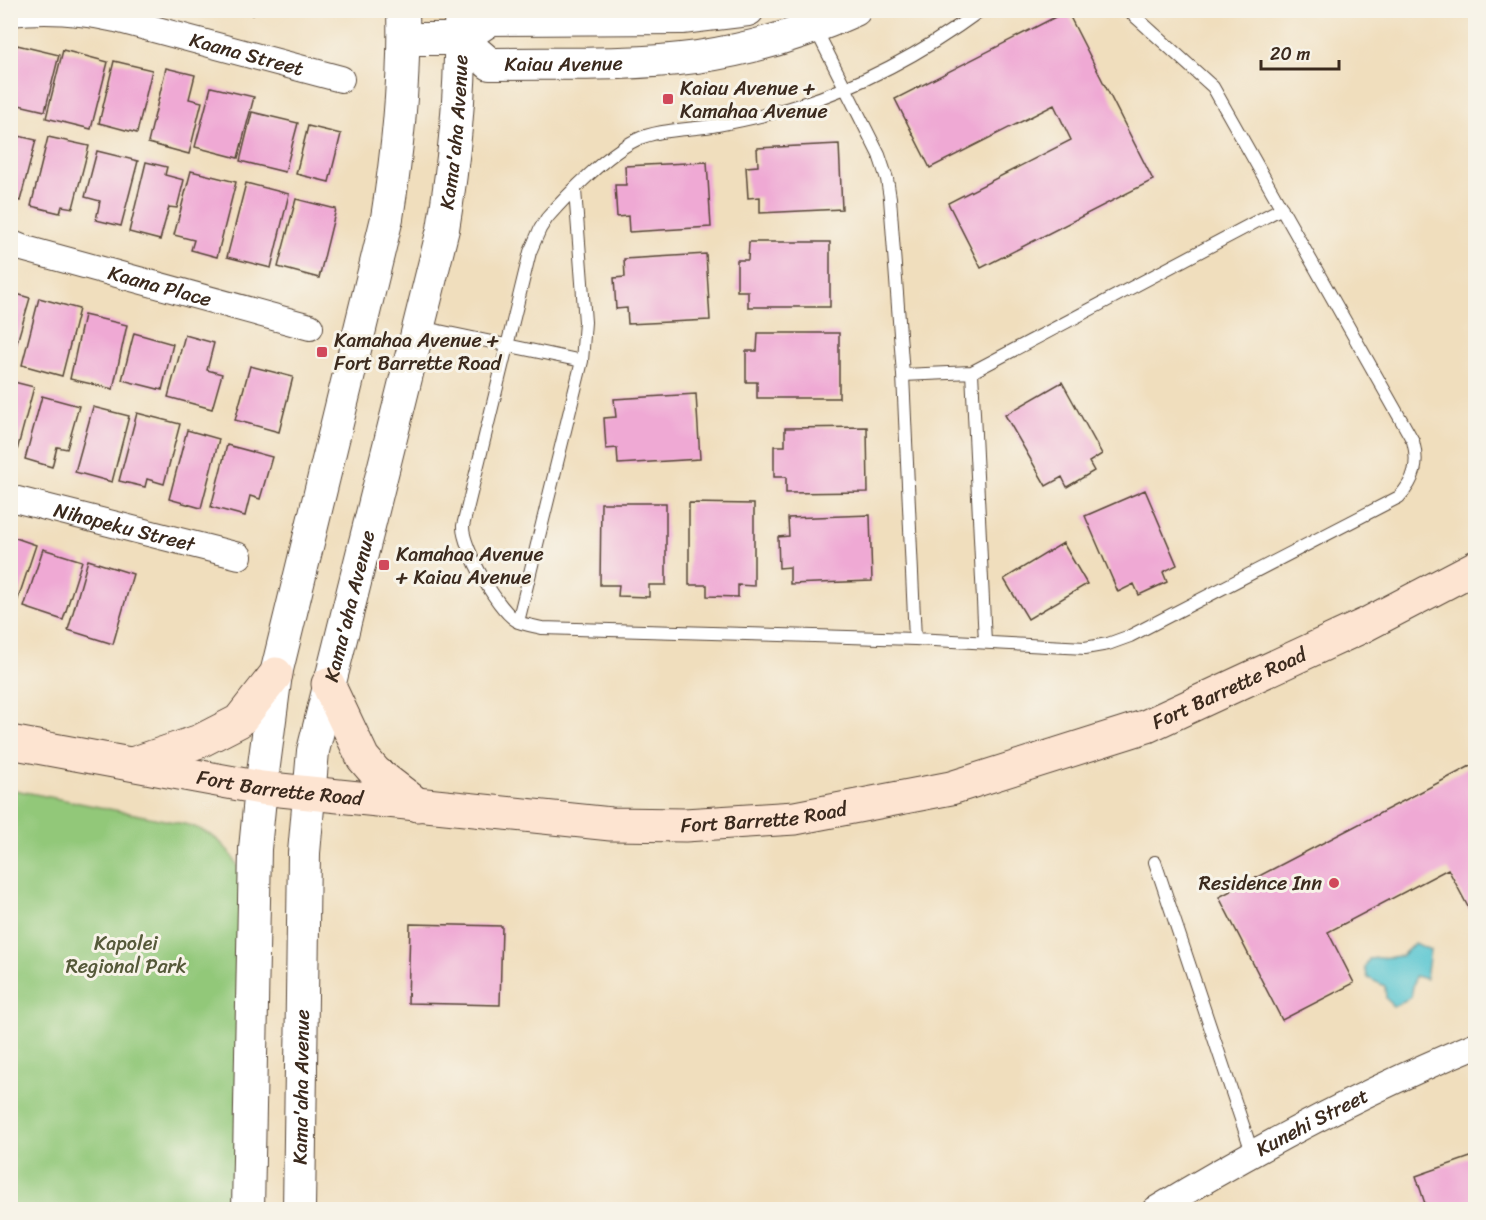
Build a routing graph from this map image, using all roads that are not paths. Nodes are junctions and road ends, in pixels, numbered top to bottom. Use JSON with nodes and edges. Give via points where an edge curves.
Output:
{"nodes":[{"id":1,"x":748,"y":10,"type":"edge"},
{"id":2,"x":855,"y":10,"type":"edge"},
{"id":3,"x":981,"y":10,"type":"edge"},
{"id":4,"x":1128,"y":10,"type":"edge"},
{"id":5,"x":10,"y":13,"type":"edge"},
{"id":6,"x":811,"y":19,"type":"edge"},
{"id":7,"x":403,"y":25,"type":"edge"},
{"id":8,"x":460,"y":25,"type":"edge"},
{"id":9,"x":341,"y":78,"type":"dead end"},
{"id":10,"x":845,"y":88,"type":"junction"},
{"id":11,"x":575,"y":190,"type":"junction"},
{"id":12,"x":1282,"y":208,"type":"junction"},
{"id":13,"x":10,"y":243,"type":"edge"},
{"id":14,"x":310,"y":327,"type":"dead end"},
{"id":15,"x":420,"y":327,"type":"junction"},
{"id":16,"x":507,"y":346,"type":"junction"},
{"id":17,"x":582,"y":361,"type":"junction"},
{"id":18,"x":972,"y":372,"type":"junction"},
{"id":19,"x":903,"y":375,"type":"junction"},
{"id":20,"x":10,"y":498,"type":"edge"},
{"id":21,"x":239,"y":556,"type":"dead end"},
{"id":22,"x":1476,"y":567,"type":"edge"},
{"id":23,"x":518,"y":622,"type":"junction"},
{"id":24,"x":915,"y":639,"type":"junction"},
{"id":25,"x":985,"y":642,"type":"junction"},
{"id":26,"x":276,"y":674,"type":"junction"},
{"id":27,"x":328,"y":684,"type":"junction"},
{"id":28,"x":10,"y":742,"type":"edge"},
{"id":29,"x":133,"y":764,"type":"junction"},
{"id":30,"x":261,"y":788,"type":"junction"},
{"id":31,"x":309,"y":794,"type":"junction"},
{"id":32,"x":418,"y":805,"type":"junction"},
{"id":33,"x":1155,"y":862,"type":"dead end"},
{"id":34,"x":1476,"y":1045,"type":"edge"},
{"id":35,"x":1252,"y":1152,"type":"junction"},
{"id":36,"x":248,"y":1209,"type":"edge"},
{"id":37,"x":299,"y":1209,"type":"edge"},
{"id":38,"x":1155,"y":1209,"type":"edge"}],
"edges":[{"from":1,"to":8,"type":"street","via":[[682,18],[491,19]]},
{"from":2,"to":6,"type":"street","name":"Kaiau Avenue"},
{"from":3,"to":10,"type":"lane","via":[[914,54]]},
{"from":4,"to":12,"type":"lane","via":[[1213,87]]},
{"from":5,"to":9,"type":"street","name":"Kaana Street","via":[[88,13]]},
{"from":6,"to":8,"type":"street","name":"Kaiau Avenue","via":[[786,37],[697,57],[490,64]]},
{"from":6,"to":10,"type":"lane"},
{"from":7,"to":8,"type":"street"},
{"from":7,"to":26,"type":"street","via":[[402,99],[387,218]]},
{"from":8,"to":15,"type":"street","name":"Kama'aha Avenue","via":[[453,166]]},
{"from":10,"to":11,"type":"lane","via":[[754,118],[638,139],[617,151]]},
{"from":10,"to":19,"type":"lane","via":[[887,179]]},
{"from":11,"to":16,"type":"lane","via":[[547,218],[534,240]]},
{"from":11,"to":17,"type":"lane","via":[[585,315]]},
{"from":12,"to":18,"type":"lane"},
{"from":12,"to":25,"type":"lane","via":[[1413,441],[1416,465],[1407,488],[1388,504],[1130,636],[1085,648]]},
{"from":13,"to":14,"type":"street","name":"Kaana Place"},
{"from":15,"to":16,"type":"lane"},
{"from":15,"to":27,"type":"street","name":"Kama'aha Avenue"},
{"from":16,"to":17,"type":"lane"},
{"from":16,"to":23,"type":"lane","via":[[463,534],[501,608]]},
{"from":17,"to":23,"type":"lane"},
{"from":18,"to":19,"type":"lane"},
{"from":18,"to":25,"type":"lane"},
{"from":19,"to":24,"type":"lane"},
{"from":20,"to":21,"type":"street","name":"Nihopeku Street"},
{"from":22,"to":32,"type":"main road","name":"Fort Barrette Road","via":[[1365,625],[1147,726],[951,788],[795,818],[685,825],[610,824]]},
{"from":23,"to":24,"type":"lane","via":[[542,628]]},
{"from":24,"to":25,"type":"lane"},
{"from":26,"to":29,"type":"main road","via":[[239,721],[200,741]]},
{"from":26,"to":30,"type":"street"},
{"from":27,"to":31,"type":"street","name":"Kama'aha Avenue","via":[[313,751]]},
{"from":27,"to":32,"type":"main road","via":[[363,758]]},
{"from":28,"to":29,"type":"main road","name":"Fort Barrette Road"},
{"from":29,"to":30,"type":"main road","name":"Fort Barrette Road"},
{"from":30,"to":31,"type":"main road","name":"Fort Barrette Road"},
{"from":30,"to":36,"type":"street","via":[[255,849]]},
{"from":31,"to":32,"type":"main road","name":"Fort Barrette Road"},
{"from":31,"to":37,"type":"street","name":"Kama'aha Avenue","via":[[304,854]]},
{"from":33,"to":35,"type":"lane"},
{"from":34,"to":35,"type":"street","name":"Kunehi Street","via":[[1388,1082]]},
{"from":35,"to":38,"type":"street","name":"Kunehi Street"}]}
